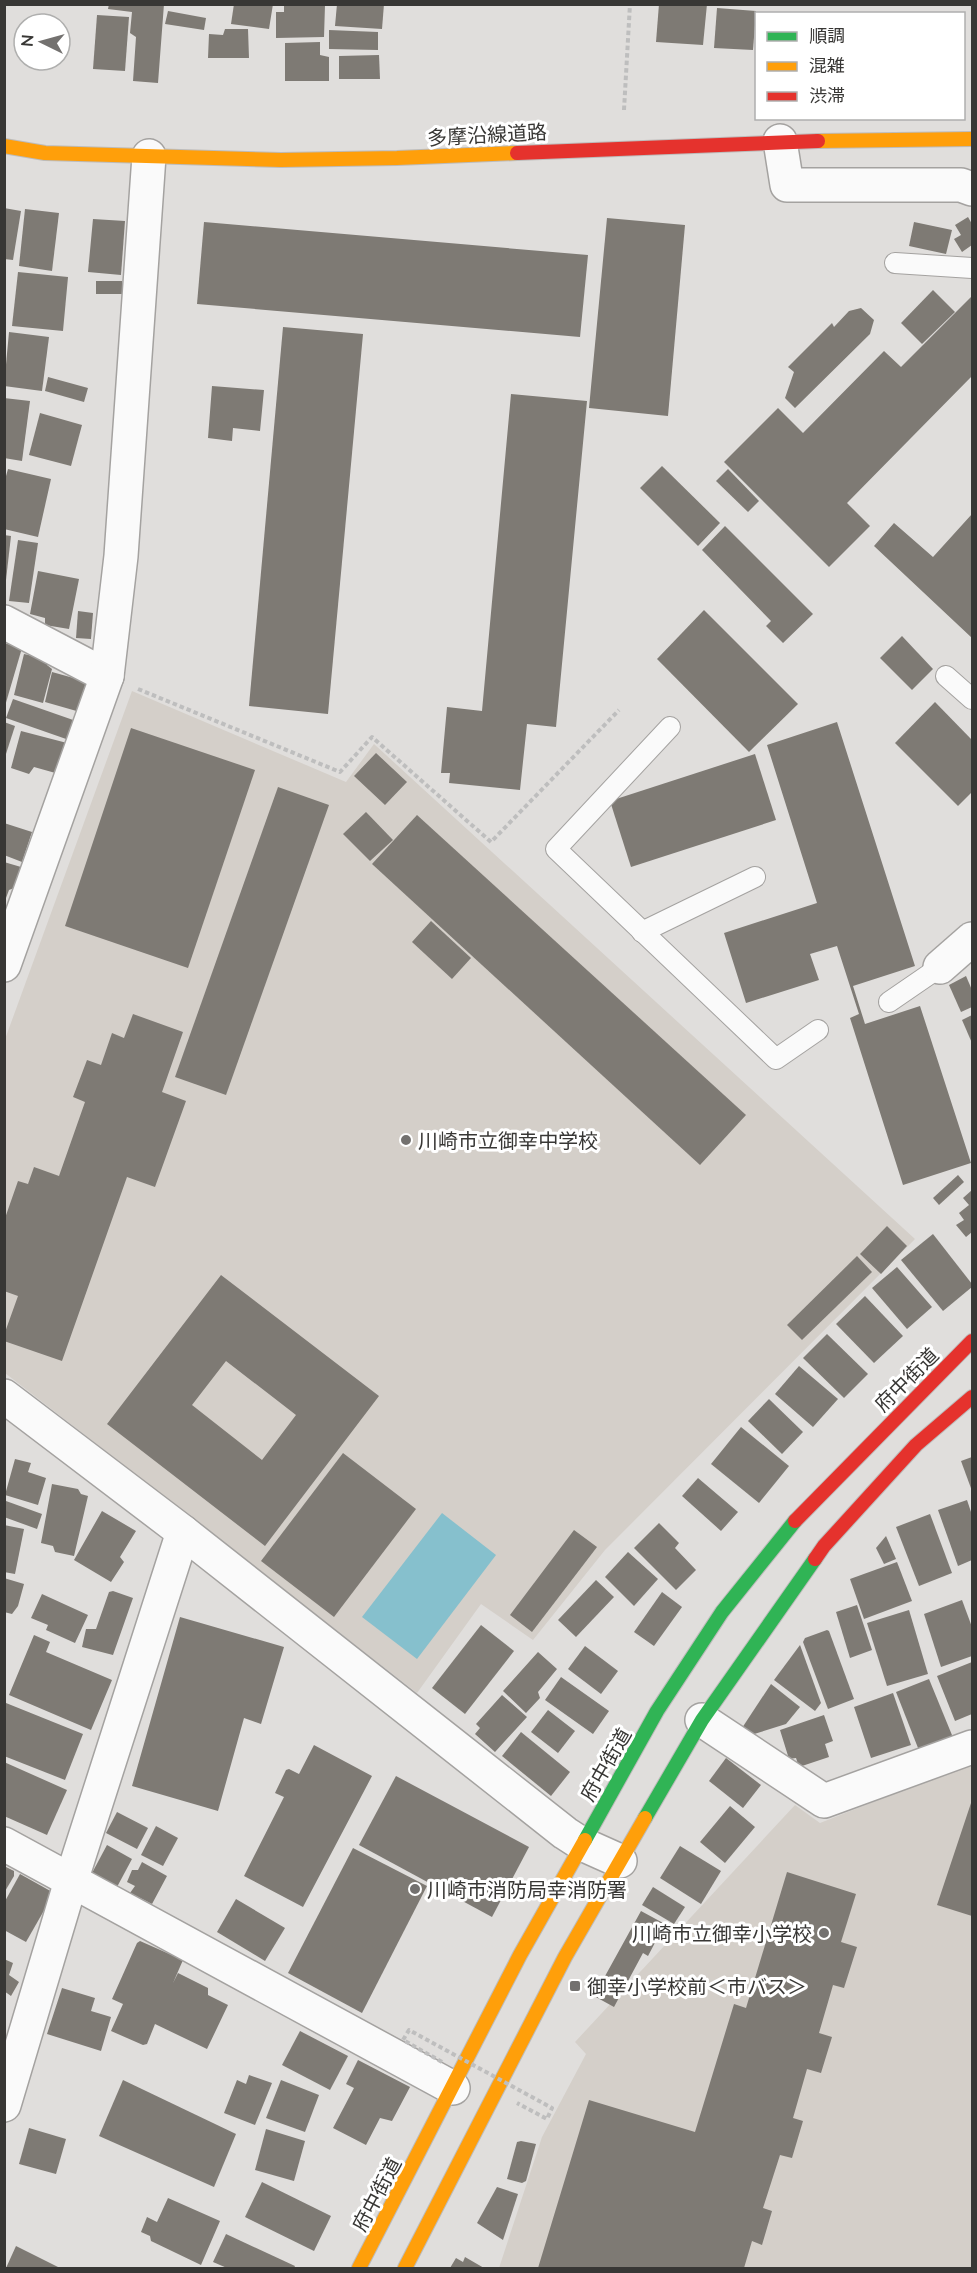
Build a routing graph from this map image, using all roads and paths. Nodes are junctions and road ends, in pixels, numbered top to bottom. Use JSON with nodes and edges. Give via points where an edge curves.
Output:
{"nodes":[{"id":1,"x":630,"y":4,"type":"edge"},
{"id":2,"x":624,"y":110,"type":"dead end"},
{"id":3,"x":972,"y":139,"type":"edge"},
{"id":4,"x":780,"y":141,"type":"junction"},
{"id":5,"x":4,"y":146,"type":"edge"},
{"id":6,"x":149,"y":156,"type":"junction"},
{"id":7,"x":972,"y":189,"type":"edge"},
{"id":8,"x":896,"y":263,"type":"dead end"},
{"id":9,"x":972,"y":268,"type":"edge"},
{"id":10,"x":4,"y":622,"type":"edge"},
{"id":11,"x":107,"y":676,"type":"junction"},
{"id":12,"x":946,"y":676,"type":"dead end"},
{"id":13,"x":972,"y":699,"type":"edge"},
{"id":14,"x":619,"y":710,"type":"dead end"},
{"id":15,"x":670,"y":727,"type":"dead end"},
{"id":16,"x":755,"y":877,"type":"dead end"},
{"id":17,"x":642,"y":932,"type":"junction"},
{"id":18,"x":972,"y":939,"type":"edge"},
{"id":19,"x":4,"y":965,"type":"edge"},
{"id":20,"x":939,"y":967,"type":"joint"},
{"id":21,"x":889,"y":1002,"type":"dead end"},
{"id":22,"x":818,"y":1030,"type":"dead end"},
{"id":23,"x":972,"y":1341,"type":"edge"},
{"id":24,"x":4,"y":1396,"type":"edge"},
{"id":25,"x":972,"y":1397,"type":"edge"},
{"id":26,"x":183,"y":1532,"type":"junction"},
{"id":27,"x":702,"y":1720,"type":"junction"},
{"id":28,"x":972,"y":1747,"type":"edge"},
{"id":29,"x":4,"y":1844,"type":"edge"},
{"id":30,"x":582,"y":1844,"type":"junction"},
{"id":31,"x":620,"y":1860,"type":"junction"},
{"id":32,"x":71,"y":1881,"type":"junction"},
{"id":33,"x":448,"y":2075,"type":"junction"},
{"id":34,"x":518,"y":2103,"type":"dead end"},
{"id":35,"x":4,"y":2105,"type":"edge"},
{"id":36,"x":358,"y":2268,"type":"edge"},
{"id":37,"x":405,"y":2268,"type":"edge"}],
"edges":[{"from":1,"to":2,"type":"path"},
{"from":3,"to":4,"type":"main road","name":"多摩沿線道路"},
{"from":4,"to":6,"type":"main road","name":"多摩沿線道路","via":[[397,158]]},
{"from":4,"to":7,"type":"street","via":[[787,185],[961,185]]},
{"from":5,"to":6,"type":"main road","name":"多摩沿線道路","via":[[45,153]]},
{"from":6,"to":11,"type":"street","via":[[121,556]]},
{"from":8,"to":9,"type":"lane"},
{"from":10,"to":11,"type":"street"},
{"from":11,"to":14,"type":"path","via":[[340,772],[372,737],[491,842]]},
{"from":11,"to":19,"type":"street"},
{"from":12,"to":13,"type":"lane"},
{"from":15,"to":17,"type":"lane","via":[[556,849]]},
{"from":16,"to":17,"type":"lane"},
{"from":17,"to":22,"type":"lane","via":[[776,1059]]},
{"from":18,"to":20,"type":"street"},
{"from":20,"to":21,"type":"lane"},
{"from":23,"to":30,"type":"main road","name":"府中街道","via":[[800,1514],[722,1612],[657,1711]]},
{"from":24,"to":26,"type":"street"},
{"from":25,"to":27,"type":"main road","via":[[916,1445],[824,1546]]},
{"from":26,"to":30,"type":"street"},
{"from":26,"to":32,"type":"street"},
{"from":27,"to":28,"type":"street","via":[[824,1801]]},
{"from":27,"to":31,"type":"main road"},
{"from":29,"to":32,"type":"street"},
{"from":30,"to":31,"type":"street"},
{"from":30,"to":33,"type":"main road","name":"府中街道"},
{"from":31,"to":37,"type":"main road"},
{"from":32,"to":33,"type":"street"},
{"from":32,"to":35,"type":"street"},
{"from":33,"to":34,"type":"path","bridge":true,"via":[[403,2040],[410,2030],[552,2108],[547,2119]]},
{"from":33,"to":36,"type":"main road","name":"府中街道"}]}
